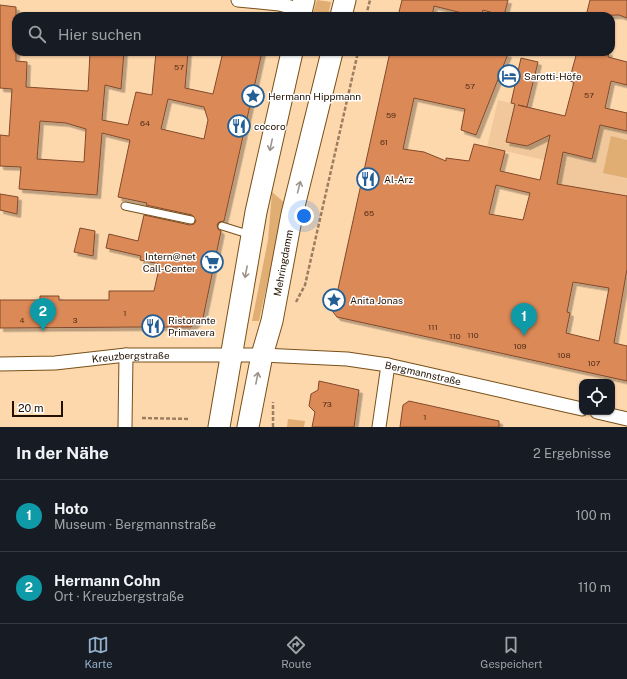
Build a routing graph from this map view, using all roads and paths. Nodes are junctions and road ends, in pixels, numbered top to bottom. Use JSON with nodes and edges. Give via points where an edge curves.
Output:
{"nodes":[{"id":1,"x":238,"y":0,"type":"edge"},
{"id":2,"x":344,"y":0,"type":"edge"},
{"id":3,"x":370,"y":0,"type":"edge"},
{"id":4,"x":302,"y":8,"type":"edge"},
{"id":5,"x":342,"y":12,"type":"edge"},
{"id":6,"x":367,"y":12,"type":"edge"},
{"id":7,"x":291,"y":56,"type":"edge"},
{"id":8,"x":331,"y":56,"type":"edge"},
{"id":9,"x":357,"y":56,"type":"edge"},
{"id":10,"x":126,"y":206,"type":"dead end"},
{"id":11,"x":191,"y":220,"type":"dead end"},
{"id":12,"x":222,"y":226,"type":"dead end"},
{"id":13,"x":253,"y":235,"type":"junction"},
{"id":14,"x":294,"y":305,"type":"dead end"},
{"id":15,"x":126,"y":355,"type":"junction"},
{"id":16,"x":231,"y":355,"type":"junction"},
{"id":17,"x":262,"y":356,"type":"junction"},
{"id":18,"x":0,"y":364,"type":"edge"},
{"id":19,"x":388,"y":364,"type":"junction"},
{"id":20,"x":274,"y":395,"type":"dead end"},
{"id":21,"x":579,"y":407,"type":"edge"},
{"id":22,"x":610,"y":415,"type":"edge"},
{"id":23,"x":142,"y":418,"type":"dead end"},
{"id":24,"x":190,"y":419,"type":"dead end"},
{"id":25,"x":627,"y":419,"type":"edge"},
{"id":26,"x":125,"y":427,"type":"edge"},
{"id":27,"x":219,"y":427,"type":"edge"},
{"id":28,"x":248,"y":427,"type":"edge"},
{"id":29,"x":273,"y":427,"type":"edge"},
{"id":30,"x":379,"y":427,"type":"edge"}],
"edges":[{"from":1,"to":4,"type":"street"},
{"from":2,"to":5,"type":"main road"},
{"from":3,"to":6,"type":"path"},
{"from":7,"to":13,"type":"main road","one_way":true},
{"from":17,"to":8,"type":"main road","name":"Mehringdamm","one_way":true,"via":[[272,321],[292,214]]},
{"from":9,"to":14,"type":"path","via":[[305,285]]},
{"from":10,"to":11,"type":"lane"},
{"from":12,"to":13,"type":"lane"},
{"from":13,"to":16,"type":"main road","one_way":true},
{"from":15,"to":16,"type":"street","name":"Kreuzbergstraße"},
{"from":15,"to":18,"type":"street","name":"Kreuzbergstraße","via":[[55,363]]},
{"from":15,"to":26,"type":"street"},
{"from":16,"to":17,"type":"street","name":"Kreuzbergstraße"},
{"from":16,"to":27,"type":"main road"},
{"from":17,"to":19,"type":"street","name":"Bergmannstraße","via":[[347,359]]},
{"from":28,"to":17,"type":"main road","name":"Mehringdamm","one_way":true},
{"from":19,"to":21,"type":"street","name":"Bergmannstraße"},
{"from":19,"to":30,"type":"street"},
{"from":20,"to":29,"type":"path"},
{"from":22,"to":25,"type":"street"},
{"from":23,"to":24,"type":"path"}]}
